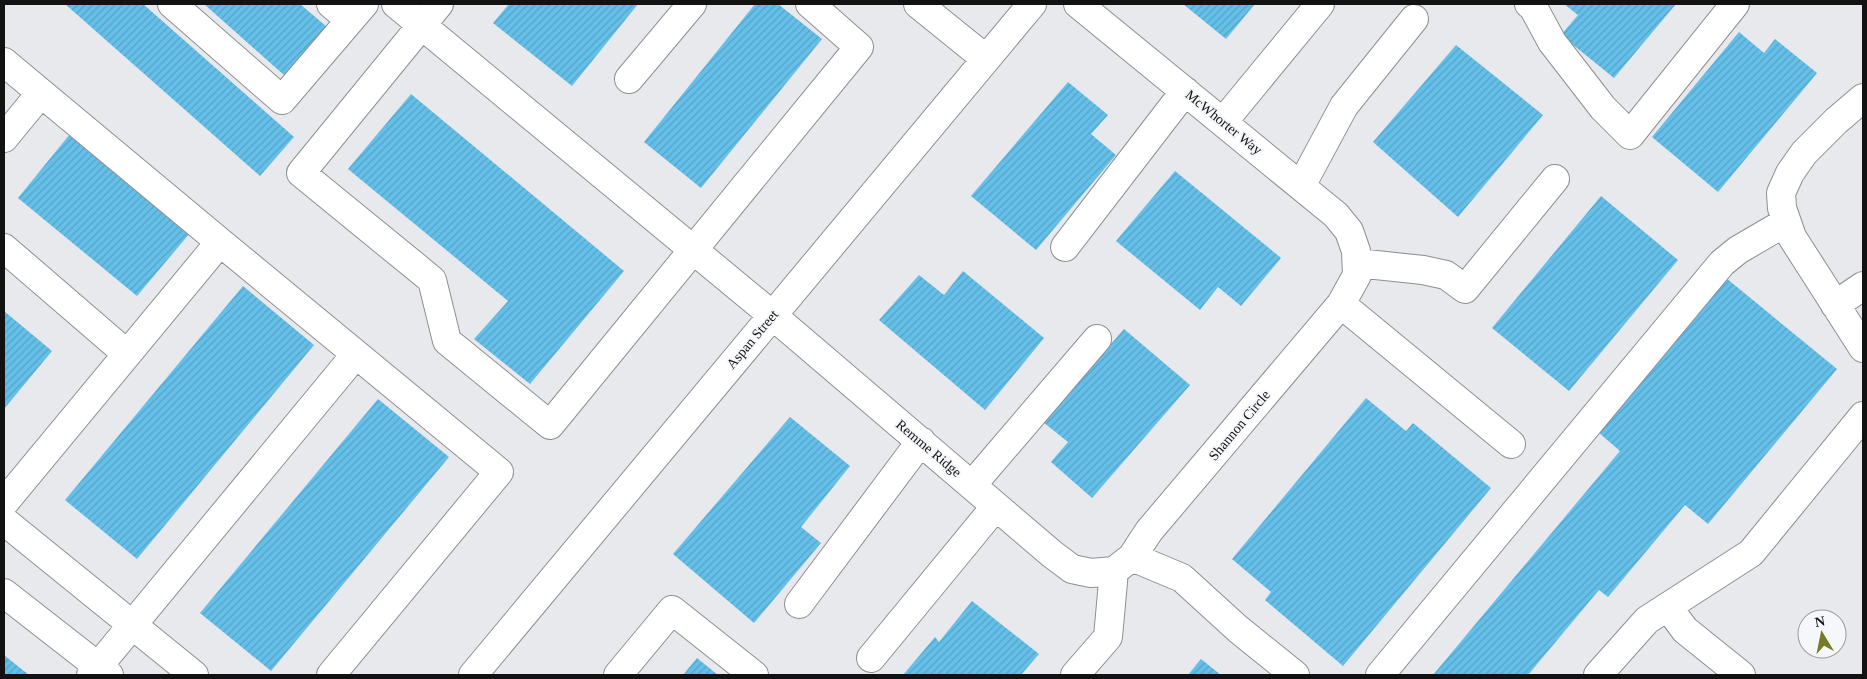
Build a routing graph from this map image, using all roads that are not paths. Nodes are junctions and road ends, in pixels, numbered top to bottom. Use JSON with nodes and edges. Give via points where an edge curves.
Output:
{"nodes":[{"id":1,"x":172,"y":4,"type":"edge"},
{"id":2,"x":396,"y":4,"type":"edge"},
{"id":3,"x":439,"y":4,"type":"edge"},
{"id":4,"x":692,"y":4,"type":"edge"},
{"id":5,"x":810,"y":4,"type":"edge"},
{"id":6,"x":918,"y":4,"type":"edge"},
{"id":7,"x":1032,"y":4,"type":"edge"},
{"id":8,"x":1078,"y":4,"type":"edge"},
{"id":9,"x":1320,"y":4,"type":"edge"},
{"id":10,"x":1529,"y":4,"type":"edge"},
{"id":11,"x":1735,"y":4,"type":"edge"},
{"id":12,"x":348,"y":9,"type":"edge"},
{"id":13,"x":1414,"y":19,"type":"dead end"},
{"id":14,"x":421,"y":26,"type":"junction"},
{"id":15,"x":986,"y":59,"type":"junction"},
{"id":16,"x":4,"y":62,"type":"edge"},
{"id":17,"x":630,"y":79,"type":"dead end"},
{"id":18,"x":1186,"y":91,"type":"junction"},
{"id":19,"x":41,"y":93,"type":"junction"},
{"id":20,"x":1863,"y":98,"type":"edge"},
{"id":21,"x":1223,"y":122,"type":"junction"},
{"id":22,"x":4,"y":138,"type":"edge"},
{"id":23,"x":1555,"y":180,"type":"dead end"},
{"id":24,"x":1301,"y":186,"type":"junction"},
{"id":25,"x":1786,"y":222,"type":"junction"},
{"id":26,"x":220,"y":242,"type":"junction"},
{"id":27,"x":1065,"y":247,"type":"dead end"},
{"id":28,"x":4,"y":248,"type":"edge"},
{"id":29,"x":693,"y":250,"type":"junction"},
{"id":30,"x":1356,"y":257,"type":"junction"},
{"id":31,"x":1863,"y":286,"type":"edge"},
{"id":32,"x":1341,"y":304,"type":"junction"},
{"id":33,"x":1835,"y":305,"type":"junction"},
{"id":34,"x":772,"y":315,"type":"junction"},
{"id":35,"x":1097,"y":339,"type":"dead end"},
{"id":36,"x":1863,"y":348,"type":"edge"},
{"id":37,"x":127,"y":354,"type":"junction"},
{"id":38,"x":356,"y":354,"type":"junction"},
{"id":39,"x":1863,"y":416,"type":"edge"},
{"id":40,"x":921,"y":441,"type":"junction"},
{"id":41,"x":1511,"y":444,"type":"dead end"},
{"id":42,"x":972,"y":485,"type":"junction"},
{"id":43,"x":4,"y":503,"type":"edge"},
{"id":44,"x":996,"y":506,"type":"junction"},
{"id":45,"x":4,"y":521,"type":"edge"},
{"id":46,"x":1112,"y":567,"type":"junction"},
{"id":47,"x":4,"y":593,"type":"edge"},
{"id":48,"x":799,"y":604,"type":"dead end"},
{"id":49,"x":1668,"y":607,"type":"junction"},
{"id":50,"x":133,"y":624,"type":"junction"},
{"id":51,"x":871,"y":658,"type":"dead end"},
{"id":52,"x":100,"y":672,"type":"edge"},
{"id":53,"x":194,"y":675,"type":"edge"},
{"id":54,"x":332,"y":675,"type":"edge"},
{"id":55,"x":473,"y":675,"type":"edge"},
{"id":56,"x":618,"y":675,"type":"edge"},
{"id":57,"x":754,"y":675,"type":"edge"},
{"id":58,"x":1075,"y":675,"type":"edge"},
{"id":59,"x":1294,"y":675,"type":"edge"},
{"id":60,"x":1380,"y":675,"type":"edge"},
{"id":61,"x":1598,"y":675,"type":"edge"},
{"id":62,"x":1741,"y":675,"type":"edge"}],
"edges":[{"from":1,"to":12,"type":"street","via":[[280,100]]},
{"from":2,"to":14,"type":"street","name":"Remme Ridge"},
{"from":3,"to":14,"type":"street"},
{"from":4,"to":17,"type":"street"},
{"from":5,"to":29,"type":"street","via":[[860,47]]},
{"from":6,"to":15,"type":"street"},
{"from":7,"to":15,"type":"street","name":"Aspan Street"},
{"from":8,"to":18,"type":"street","name":"McWhorter Way"},
{"from":9,"to":21,"type":"street"},
{"from":10,"to":11,"type":"street","via":[[1534,7],[1552,42],[1603,108],[1630,135]]},
{"from":13,"to":24,"type":"street","via":[[1344,106]]},
{"from":14,"to":29,"type":"street","name":"Remme Ridge"},
{"from":14,"to":29,"type":"street","via":[[301,173],[432,280],[447,341],[550,425]]},
{"from":15,"to":34,"type":"street","name":"Aspan Street"},
{"from":16,"to":19,"type":"street"},
{"from":18,"to":21,"type":"street","name":"McWhorter Way"},
{"from":18,"to":27,"type":"street"},
{"from":19,"to":22,"type":"street"},
{"from":19,"to":26,"type":"street"},
{"from":20,"to":25,"type":"street","via":[[1804,153],[1790,173],[1781,194]]},
{"from":21,"to":24,"type":"street","name":"McWhorter Way"},
{"from":23,"to":30,"type":"street","via":[[1465,289],[1446,275]]},
{"from":24,"to":30,"type":"street","name":"McWhorter Way","via":[[1336,215],[1349,231]]},
{"from":25,"to":33,"type":"street"},
{"from":25,"to":60,"type":"street","via":[[1722,263]]},
{"from":26,"to":37,"type":"street"},
{"from":26,"to":38,"type":"street"},
{"from":28,"to":37,"type":"street"},
{"from":29,"to":34,"type":"street","name":"Remme Ridge"},
{"from":30,"to":32,"type":"street","name":"Shannon Circle","via":[[1357,275]]},
{"from":31,"to":33,"type":"street"},
{"from":32,"to":41,"type":"street"},
{"from":32,"to":46,"type":"street","name":"Shannon Circle","via":[[1149,532]]},
{"from":33,"to":36,"type":"street"},
{"from":34,"to":40,"type":"street","name":"Remme Ridge"},
{"from":34,"to":55,"type":"street","name":"Aspan Street"},
{"from":35,"to":42,"type":"street"},
{"from":37,"to":43,"type":"street"},
{"from":38,"to":50,"type":"street"},
{"from":38,"to":54,"type":"street","via":[[499,472]]},
{"from":39,"to":49,"type":"street","via":[[1752,553]]},
{"from":40,"to":42,"type":"street","name":"Remme Ridge"},
{"from":40,"to":48,"type":"street"},
{"from":42,"to":44,"type":"street","name":"Remme Ridge"},
{"from":44,"to":46,"type":"street","name":"Remme Ridge","via":[[1072,568]]},
{"from":44,"to":51,"type":"street"},
{"from":45,"to":50,"type":"street"},
{"from":46,"to":58,"type":"street","via":[[1108,637]]},
{"from":46,"to":59,"type":"street","name":"Remme Ridge","via":[[1182,578]]},
{"from":47,"to":52,"type":"street"},
{"from":49,"to":61,"type":"street","via":[[1647,620]]},
{"from":49,"to":62,"type":"street","via":[[1685,630]]},
{"from":50,"to":52,"type":"street"},
{"from":50,"to":53,"type":"street"},
{"from":56,"to":57,"type":"street","via":[[672,610]]}]}
